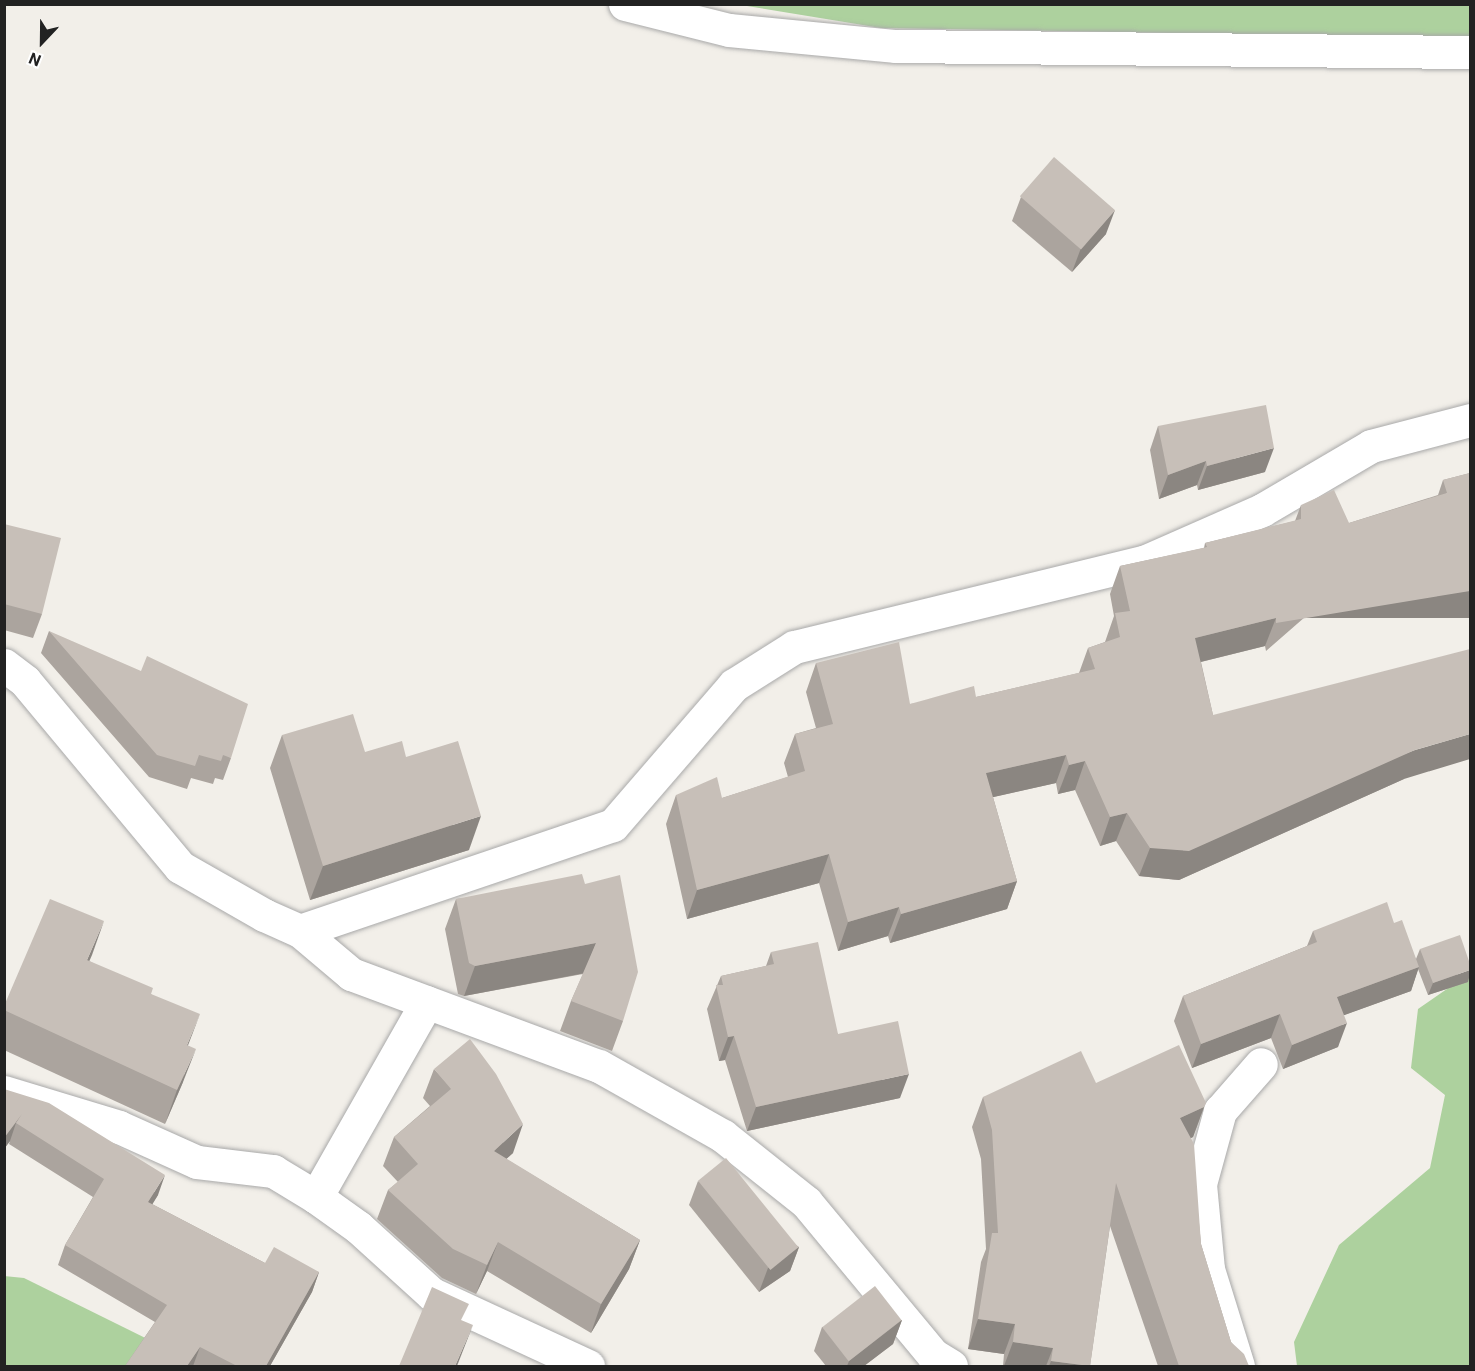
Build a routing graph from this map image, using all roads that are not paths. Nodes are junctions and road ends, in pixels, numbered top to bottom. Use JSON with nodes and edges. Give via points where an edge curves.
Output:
{"nodes":[{"id":1,"x":625,"y":4,"type":"edge"},
{"id":2,"x":1470,"y":52,"type":"edge"},
{"id":3,"x":1470,"y":420,"type":"edge"},
{"id":4,"x":4,"y":665,"type":"edge"},
{"id":5,"x":300,"y":931,"type":"junction"},
{"id":6,"x":426,"y":1002,"type":"junction"},
{"id":7,"x":1261,"y":1064,"type":"dead end"},
{"id":8,"x":4,"y":1092,"type":"edge"},
{"id":9,"x":316,"y":1197,"type":"junction"},
{"id":10,"x":588,"y":1366,"type":"edge"},
{"id":11,"x":951,"y":1366,"type":"edge"},
{"id":12,"x":1238,"y":1366,"type":"edge"}],
"edges":[{"from":1,"to":2,"type":"street","via":[[729,30],[896,46]]},
{"from":3,"to":5,"type":"street","via":[[1371,446],[1262,510],[1144,562],[794,647],[734,685],[613,825]]},
{"from":4,"to":5,"type":"street","via":[[25,681],[180,867]]},
{"from":5,"to":6,"type":"street","via":[[351,974]]},
{"from":6,"to":9,"type":"street"},
{"from":6,"to":11,"type":"street","via":[[599,1066],[723,1137],[806,1202],[933,1355]]},
{"from":7,"to":12,"type":"street","via":[[1220,1111],[1200,1184],[1208,1269]]},
{"from":8,"to":9,"type":"street","via":[[119,1127],[197,1162],[273,1171]]},
{"from":9,"to":10,"type":"street","via":[[358,1227],[432,1294]]}]}
